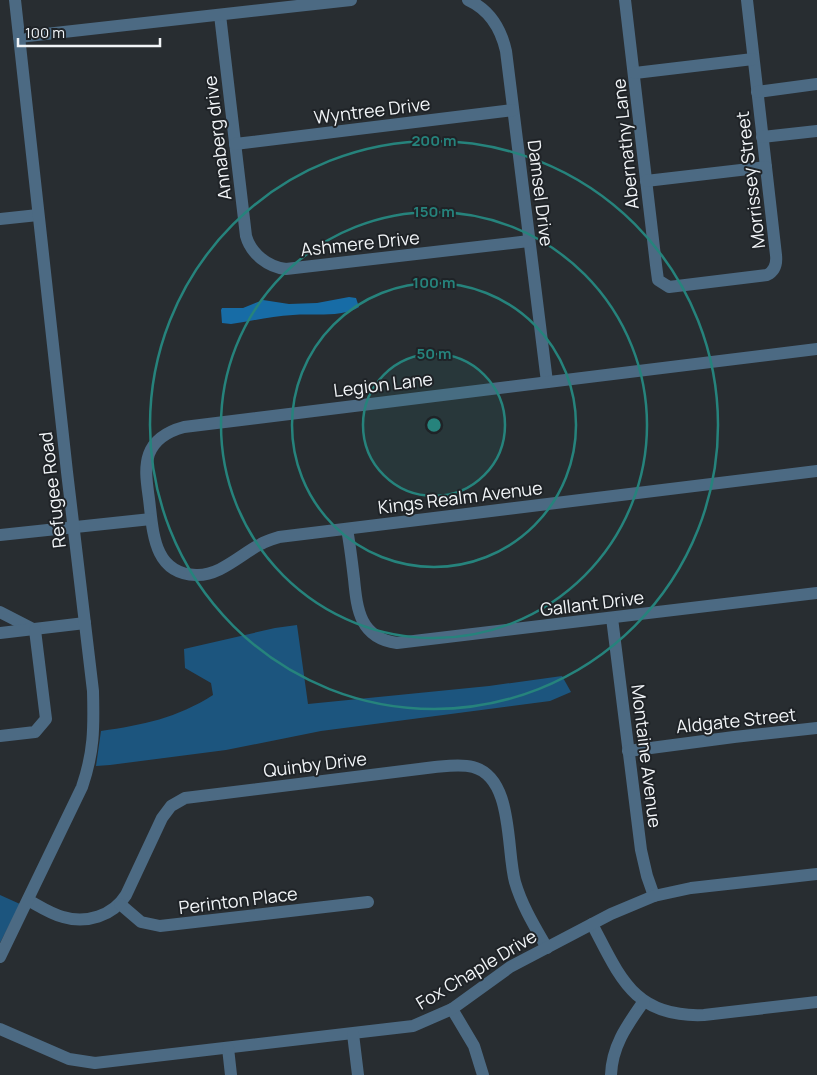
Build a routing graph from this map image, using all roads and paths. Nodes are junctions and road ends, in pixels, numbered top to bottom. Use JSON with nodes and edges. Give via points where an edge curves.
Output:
{"nodes":[{"id":1,"x":15,"y":0,"type":"edge"},
{"id":2,"x":350,"y":0,"type":"edge"},
{"id":3,"x":468,"y":0,"type":"edge"},
{"id":4,"x":626,"y":0,"type":"edge"},
{"id":5,"x":747,"y":0,"type":"edge"},
{"id":6,"x":281,"y":4,"type":"edge"},
{"id":7,"x":220,"y":14,"type":"junction"},
{"id":8,"x":19,"y":37,"type":"junction"},
{"id":9,"x":753,"y":59,"type":"junction"},
{"id":10,"x":635,"y":73,"type":"junction"},
{"id":11,"x":817,"y":84,"type":"edge"},
{"id":12,"x":757,"y":92,"type":"junction"},
{"id":13,"x":513,"y":110,"type":"junction"},
{"id":14,"x":817,"y":131,"type":"edge"},
{"id":15,"x":762,"y":137,"type":"junction"},
{"id":16,"x":235,"y":144,"type":"junction"},
{"id":17,"x":766,"y":167,"type":"junction"},
{"id":18,"x":646,"y":181,"type":"junction"},
{"id":19,"x":38,"y":215,"type":"junction"},
{"id":20,"x":0,"y":219,"type":"edge"},
{"id":21,"x":529,"y":241,"type":"junction"},
{"id":22,"x":257,"y":255,"type":"joint"},
{"id":23,"x":660,"y":283,"type":"joint"},
{"id":24,"x":817,"y":349,"type":"edge"},
{"id":25,"x":547,"y":382,"type":"junction"},
{"id":26,"x":817,"y":471,"type":"edge"},
{"id":27,"x":151,"y":519,"type":"junction"},
{"id":28,"x":73,"y":528,"type":"junction"},
{"id":29,"x":348,"y":528,"type":"junction"},
{"id":30,"x":0,"y":534,"type":"edge"},
{"id":31,"x":817,"y":593,"type":"edge"},
{"id":32,"x":0,"y":612,"type":"edge"},
{"id":33,"x":612,"y":618,"type":"junction"},
{"id":34,"x":85,"y":623,"type":"junction"},
{"id":35,"x":35,"y":630,"type":"junction"},
{"id":36,"x":0,"y":633,"type":"edge"},
{"id":37,"x":817,"y":728,"type":"edge"},
{"id":38,"x":0,"y":736,"type":"edge"},
{"id":39,"x":628,"y":750,"type":"junction"},
{"id":40,"x":817,"y":874,"type":"edge"},
{"id":41,"x":654,"y":896,"type":"junction"},
{"id":42,"x":28,"y":900,"type":"junction"},
{"id":43,"x":368,"y":902,"type":"dead end"},
{"id":44,"x":120,"y":904,"type":"junction"},
{"id":45,"x":592,"y":924,"type":"junction"},
{"id":46,"x":546,"y":948,"type":"junction"},
{"id":47,"x":0,"y":957,"type":"edge"},
{"id":48,"x":644,"y":1000,"type":"junction"},
{"id":49,"x":817,"y":1002,"type":"edge"},
{"id":50,"x":452,"y":1009,"type":"junction"},
{"id":51,"x":0,"y":1029,"type":"edge"},
{"id":52,"x":353,"y":1034,"type":"junction"},
{"id":53,"x":228,"y":1048,"type":"junction"},
{"id":54,"x":80,"y":1069,"type":"edge"},
{"id":55,"x":231,"y":1075,"type":"edge"},
{"id":56,"x":358,"y":1075,"type":"edge"},
{"id":57,"x":483,"y":1075,"type":"edge"},
{"id":58,"x":611,"y":1075,"type":"edge"}],
"edges":[{"from":1,"to":8,"type":"street","name":"Refugee Road"},
{"from":2,"to":6,"type":"street"},
{"from":3,"to":13,"type":"street","name":"Damsel Drive","via":[[487,13],[504,41]]},
{"from":4,"to":10,"type":"street","name":"Abernathy Lane"},
{"from":5,"to":9,"type":"street","name":"Morrissey Street"},
{"from":6,"to":7,"type":"street"},
{"from":7,"to":8,"type":"street"},
{"from":7,"to":16,"type":"street","name":"Annaberg drive"},
{"from":8,"to":19,"type":"street","name":"Refugee Road"},
{"from":9,"to":10,"type":"street"},
{"from":9,"to":12,"type":"street","name":"Morrissey Street"},
{"from":10,"to":18,"type":"street","name":"Abernathy Lane"},
{"from":11,"to":12,"type":"street"},
{"from":12,"to":15,"type":"street","name":"Morrissey Street"},
{"from":13,"to":16,"type":"street","name":"Wyntree Drive"},
{"from":13,"to":21,"type":"street","name":"Damsel Drive"},
{"from":14,"to":15,"type":"street"},
{"from":15,"to":17,"type":"street","name":"Morrissey Street"},
{"from":16,"to":22,"type":"street","name":"Annaberg drive","via":[[246,236]]},
{"from":17,"to":18,"type":"street"},
{"from":17,"to":23,"type":"street","name":"Morrissey Street","via":[[776,261],[771,273],[673,287]]},
{"from":18,"to":23,"type":"street","name":"Abernathy Lane"},
{"from":19,"to":20,"type":"street"},
{"from":19,"to":28,"type":"street","name":"Refugee Road"},
{"from":21,"to":22,"type":"street","name":"Ashmere Drive","via":[[286,269],[272,266]]},
{"from":21,"to":25,"type":"street","name":"Damsel Drive"},
{"from":24,"to":25,"type":"street","name":"Legion Lane"},
{"from":25,"to":27,"type":"street","name":"Legion Lane","via":[[184,426],[150,439],[146,474]]},
{"from":26,"to":29,"type":"street","name":"Kings Realm Avenue"},
{"from":27,"to":28,"type":"street"},
{"from":27,"to":29,"type":"street","name":"Kings Realm Avenue","via":[[153,537],[161,557],[177,571],[198,575],[218,569],[262,543],[279,537]]},
{"from":28,"to":30,"type":"street"},
{"from":28,"to":34,"type":"street","name":"Refugee Road"},
{"from":29,"to":33,"type":"street","name":"Gallant Drive","via":[[357,606],[370,638],[405,643]]},
{"from":31,"to":33,"type":"street","name":"Gallant Drive"},
{"from":32,"to":35,"type":"street"},
{"from":33,"to":39,"type":"street","name":"Montaine Avenue"},
{"from":34,"to":35,"type":"street"},
{"from":34,"to":42,"type":"street","name":"Refugee Road","via":[[93,691],[90,762],[82,787]]},
{"from":35,"to":36,"type":"street"},
{"from":35,"to":38,"type":"street","via":[[46,719],[35,732]]},
{"from":37,"to":39,"type":"street","name":"Aldgate Street"},
{"from":39,"to":41,"type":"street","name":"Montaine Avenue","via":[[641,850]]},
{"from":40,"to":41,"type":"street","name":"Fox Chaple Drive","via":[[692,888]]},
{"from":41,"to":45,"type":"street","name":"Fox Chaple Drive"},
{"from":42,"to":44,"type":"street","via":[[64,917],[80,920],[101,916]]},
{"from":42,"to":47,"type":"street","name":"Refugee Road"},
{"from":43,"to":44,"type":"street","name":"Perinton Place","via":[[160,926],[141,922]]},
{"from":44,"to":46,"type":"street","name":"Quinby Drive","via":[[162,818],[171,806],[185,798],[463,766],[490,776],[500,793],[515,882]]},
{"from":45,"to":46,"type":"street","name":"Fox Chaple Drive"},
{"from":45,"to":48,"type":"street","via":[[628,988]]},
{"from":46,"to":50,"type":"street","name":"Fox Chaple Drive","via":[[510,968]]},
{"from":48,"to":49,"type":"street","via":[[664,1012],[688,1016]]},
{"from":48,"to":58,"type":"street","via":[[618,1042]]},
{"from":50,"to":52,"type":"street","name":"Fox Chaple Drive","via":[[413,1026]]},
{"from":50,"to":57,"type":"street","via":[[474,1046]]},
{"from":51,"to":54,"type":"street","name":"Fox Chaple Drive","via":[[69,1059]]},
{"from":52,"to":53,"type":"street","name":"Fox Chaple Drive"},
{"from":52,"to":56,"type":"street"},
{"from":53,"to":54,"type":"street","name":"Fox Chaple Drive","via":[[95,1063]]},
{"from":53,"to":55,"type":"street"}]}
